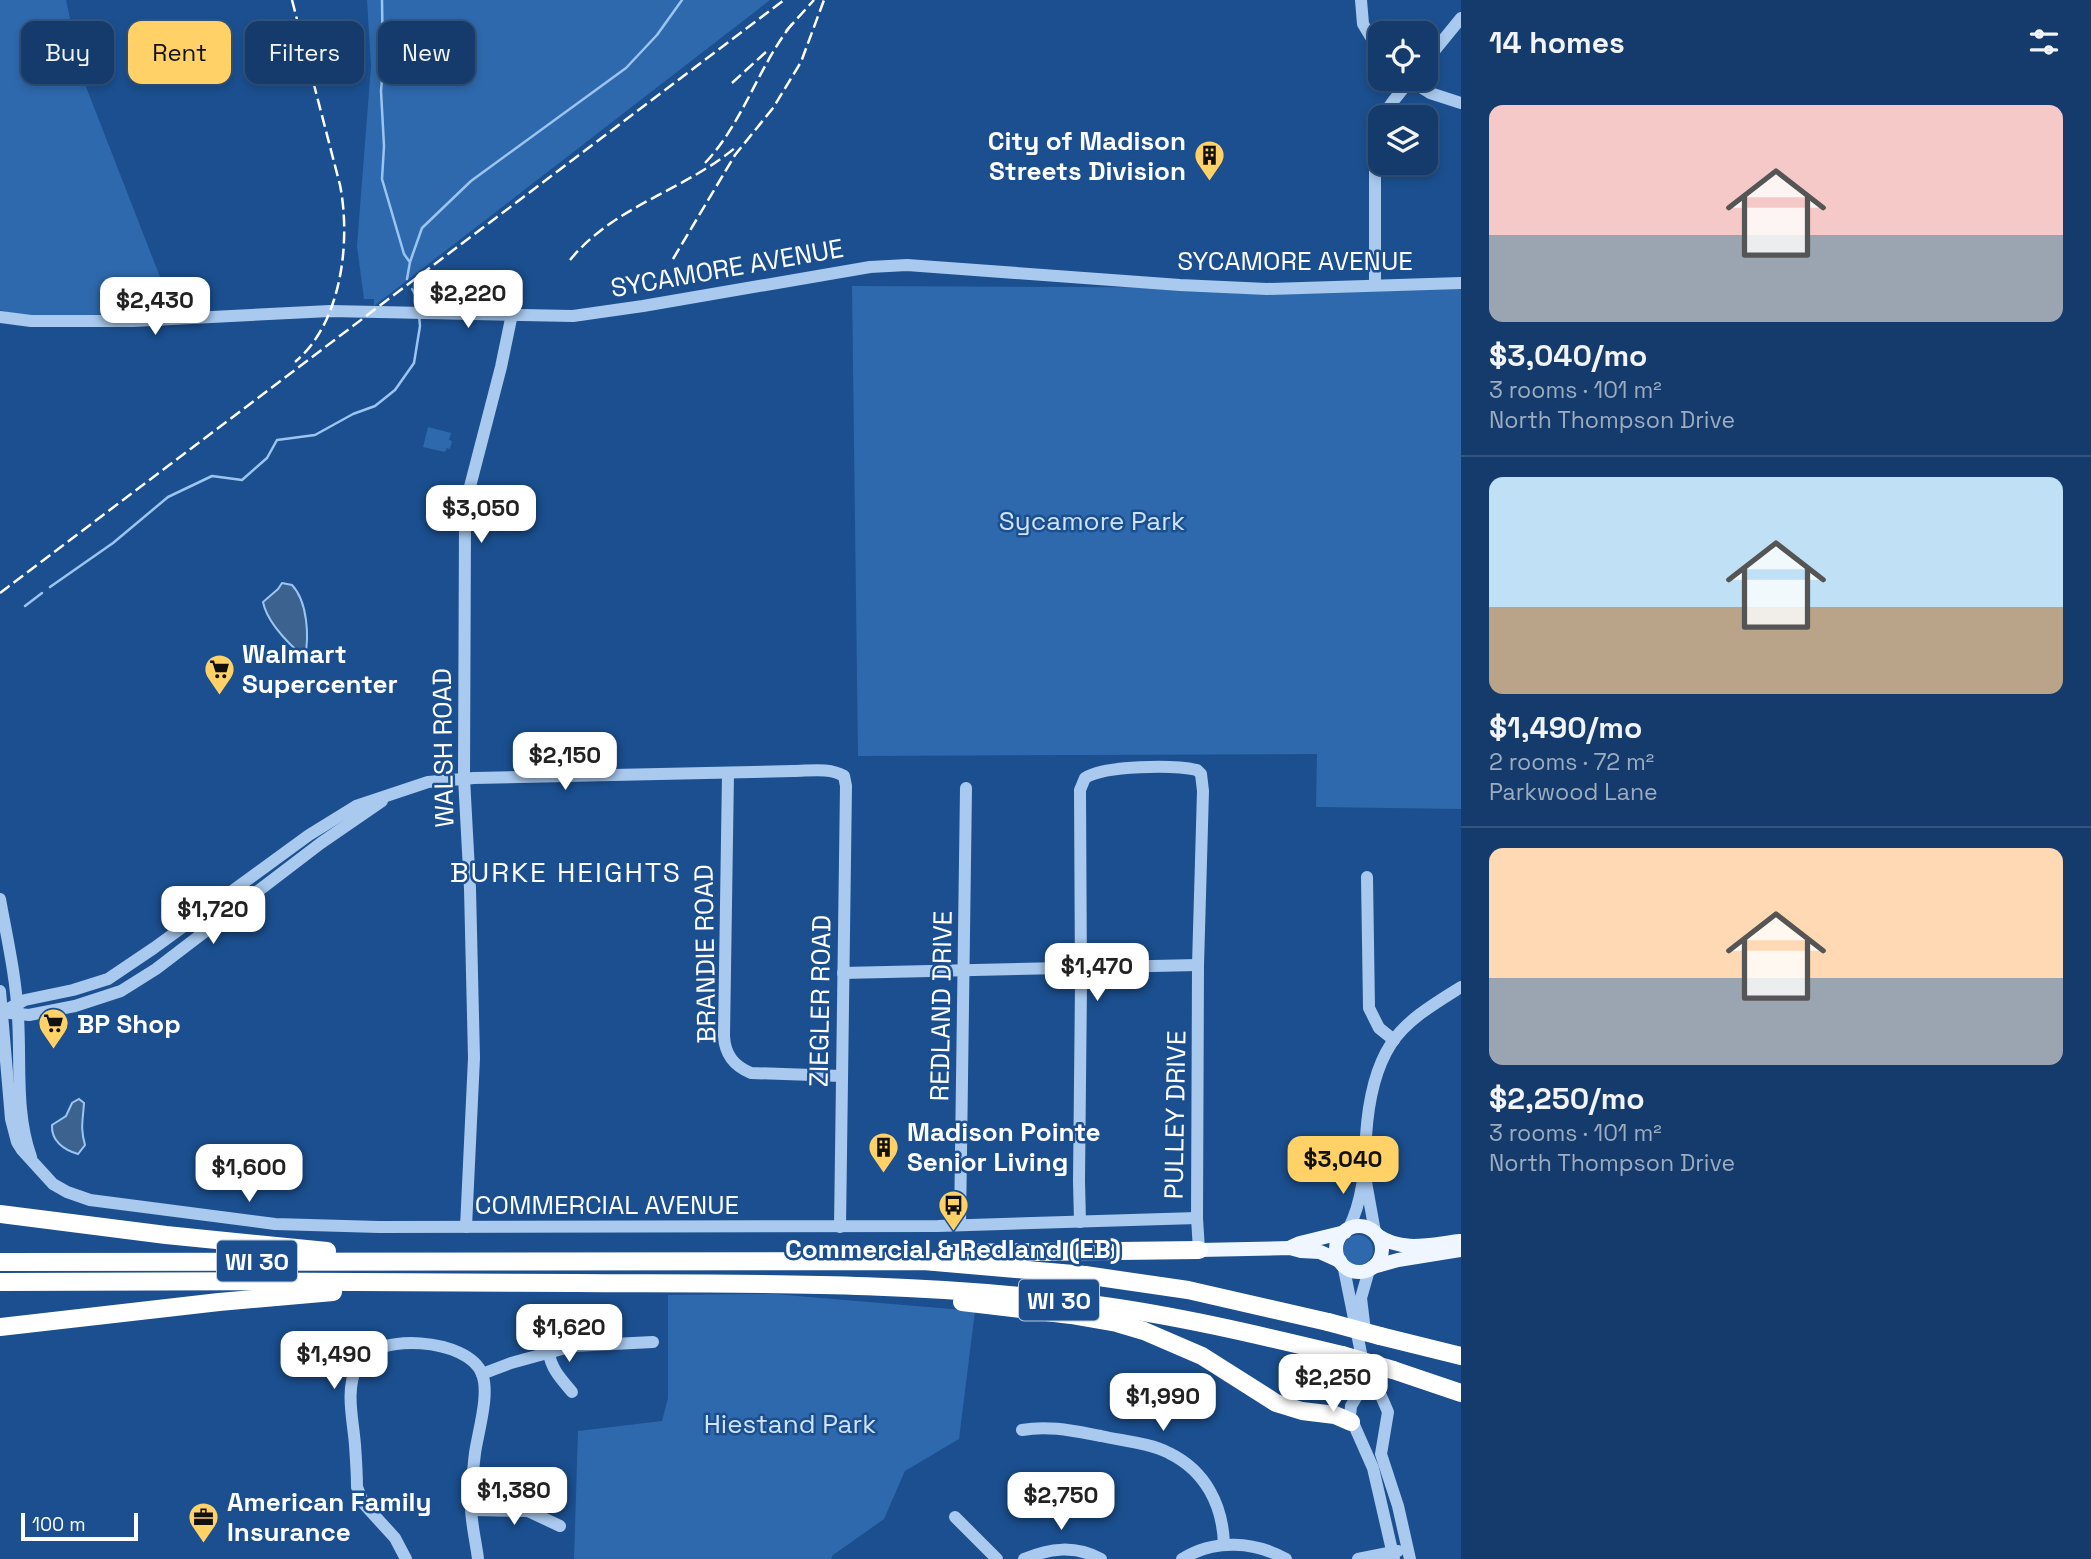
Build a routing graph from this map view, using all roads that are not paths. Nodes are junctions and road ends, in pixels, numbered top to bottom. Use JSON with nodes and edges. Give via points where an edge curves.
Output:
{"nodes":[{"id":1,"x":1361,"y":0,"type":"edge"},
{"id":2,"x":1461,"y":18,"type":"edge"},
{"id":3,"x":1368,"y":32,"type":"edge"},
{"id":4,"x":1438,"y":46,"type":"edge"},
{"id":5,"x":1427,"y":91,"type":"edge"},
{"id":6,"x":1461,"y":103,"type":"edge"},
{"id":7,"x":1375,"y":175,"type":"edge"},
{"id":8,"x":1461,"y":282,"type":"edge"},
{"id":9,"x":1375,"y":285,"type":"junction"},
{"id":10,"x":512,"y":314,"type":"junction"},
{"id":11,"x":0,"y":317,"type":"edge"},
{"id":12,"x":728,"y":773,"type":"junction"},
{"id":13,"x":464,"y":778,"type":"junction"},
{"id":14,"x":966,"y":788,"type":"dead end"},
{"id":15,"x":1367,"y":877,"type":"dead end"},
{"id":16,"x":0,"y":899,"type":"edge"},
{"id":17,"x":1198,"y":965,"type":"junction"},
{"id":18,"x":1081,"y":968,"type":"junction"},
{"id":19,"x":964,"y":971,"type":"junction"},
{"id":20,"x":843,"y":973,"type":"junction"},
{"id":21,"x":1461,"y":987,"type":"edge"},
{"id":22,"x":0,"y":991,"type":"edge"},
{"id":23,"x":18,"y":1009,"type":"junction"},
{"id":24,"x":1,"y":1012,"type":"edge"},
{"id":25,"x":1394,"y":1040,"type":"junction"},
{"id":26,"x":842,"y":1076,"type":"junction"},
{"id":27,"x":32,"y":1161,"type":"junction"},
{"id":28,"x":1365,"y":1171,"type":"junction"},
{"id":29,"x":0,"y":1212,"type":"edge"},
{"id":30,"x":1197,"y":1219,"type":"junction"},
{"id":31,"x":1080,"y":1222,"type":"junction"},
{"id":32,"x":960,"y":1225,"type":"junction"},
{"id":33,"x":466,"y":1227,"type":"junction"},
{"id":34,"x":840,"y":1227,"type":"junction"},
{"id":35,"x":1346,"y":1231,"type":"junction"},
{"id":36,"x":1376,"y":1234,"type":"junction"},
{"id":37,"x":1461,"y":1241,"type":"edge"},
{"id":38,"x":1290,"y":1248,"type":"junction"},
{"id":39,"x":1199,"y":1250,"type":"junction"},
{"id":40,"x":1461,"y":1250,"type":"edge"},
{"id":41,"x":514,"y":1260,"type":"junction"},
{"id":42,"x":795,"y":1260,"type":"junction"},
{"id":43,"x":0,"y":1262,"type":"edge"},
{"id":44,"x":1342,"y":1263,"type":"junction"},
{"id":45,"x":1371,"y":1268,"type":"junction"},
{"id":46,"x":0,"y":1282,"type":"edge"},
{"id":47,"x":487,"y":1282,"type":"junction"},
{"id":48,"x":771,"y":1284,"type":"junction"},
{"id":49,"x":0,"y":1326,"type":"edge"},
{"id":50,"x":653,"y":1342,"type":"dead end"},
{"id":51,"x":549,"y":1353,"type":"junction"},
{"id":52,"x":1461,"y":1356,"type":"edge"},
{"id":53,"x":482,"y":1374,"type":"junction"},
{"id":54,"x":572,"y":1392,"type":"dead end"},
{"id":55,"x":1461,"y":1393,"type":"edge"},
{"id":56,"x":1354,"y":1401,"type":"junction"},
{"id":57,"x":1383,"y":1402,"type":"junction"},
{"id":58,"x":1385,"y":1423,"type":"junction"},
{"id":59,"x":1353,"y":1424,"type":"junction"},
{"id":60,"x":1021,"y":1430,"type":"dead end"},
{"id":61,"x":472,"y":1510,"type":"junction"},
{"id":62,"x":955,"y":1517,"type":"dead end"},
{"id":63,"x":560,"y":1527,"type":"dead end"},
{"id":64,"x":1224,"y":1545,"type":"junction"},
{"id":65,"x":1409,"y":1554,"type":"edge"},
{"id":66,"x":1393,"y":1556,"type":"edge"},
{"id":67,"x":406,"y":1559,"type":"edge"},
{"id":68,"x":478,"y":1559,"type":"edge"},
{"id":69,"x":998,"y":1559,"type":"edge"},
{"id":70,"x":1024,"y":1559,"type":"edge"},
{"id":71,"x":1101,"y":1559,"type":"edge"},
{"id":72,"x":1182,"y":1559,"type":"edge"},
{"id":73,"x":1286,"y":1559,"type":"edge"},
{"id":74,"x":1358,"y":1559,"type":"edge"}],
"edges":[{"from":1,"to":3,"type":"street"},
{"from":2,"to":4,"type":"street"},
{"from":5,"to":6,"type":"street"},
{"from":7,"to":9,"type":"street"},
{"from":8,"to":9,"type":"street","name":"SYCAMORE AVENUE"},
{"from":9,"to":10,"type":"street","name":"SYCAMORE AVENUE","via":[[1180,285],[907,265],[870,267],[573,316]]},
{"from":10,"to":11,"type":"street","name":"SYCAMORE AVENUE","via":[[330,311],[133,321]]},
{"from":10,"to":13,"type":"street","name":"WALSH ROAD","via":[[466,502]]},
{"from":12,"to":13,"type":"street"},
{"from":12,"to":20,"type":"street","name":"ZIEGLER ROAD","via":[[830,771],[844,776]]},
{"from":12,"to":26,"type":"street","name":"BRANDIE ROAD","via":[[726,1050],[738,1067],[751,1073]]},
{"from":13,"to":23,"type":"street","via":[[428,782],[356,806],[108,979],[37,996]]},
{"from":13,"to":33,"type":"street","name":"WALSH ROAD","via":[[474,1058]]},
{"from":14,"to":19,"type":"street","name":"REDLAND DRIVE"},
{"from":15,"to":25,"type":"street","via":[[1369,1008],[1379,1028]]},
{"from":16,"to":23,"type":"street"},
{"from":17,"to":18,"type":"street"},
{"from":17,"to":18,"type":"street","name":"PULLEY DRIVE","via":[[1203,778],[1191,768],[1128,768],[1102,770],[1085,778],[1080,789]]},
{"from":17,"to":30,"type":"street","name":"PULLEY DRIVE"},
{"from":18,"to":19,"type":"street"},
{"from":18,"to":31,"type":"street"},
{"from":19,"to":20,"type":"street"},
{"from":19,"to":32,"type":"street","name":"REDLAND DRIVE"},
{"from":20,"to":26,"type":"street","name":"ZIEGLER ROAD"},
{"from":21,"to":25,"type":"street","via":[[1409,1023]]},
{"from":22,"to":24,"type":"street","name":"COMMERCIAL AVENUE"},
{"from":23,"to":24,"type":"street"},
{"from":23,"to":27,"type":"street","via":[[23,1123]]},
{"from":24,"to":27,"type":"street","name":"COMMERCIAL AVENUE","via":[[12,1127],[18,1146]]},
{"from":25,"to":28,"type":"street","via":[[1379,1070],[1369,1109]]},
{"from":26,"to":34,"type":"street","name":"ZIEGLER ROAD"},
{"from":27,"to":33,"type":"street","name":"COMMERCIAL AVENUE","via":[[58,1187],[90,1200],[296,1225]]},
{"from":28,"to":35,"type":"street","via":[[1357,1210]]},
{"from":28,"to":36,"type":"street"},
{"from":29,"to":41,"type":"highway","via":[[333,1252]]},
{"from":30,"to":31,"type":"street","name":"COMMERCIAL AVENUE"},
{"from":30,"to":39,"type":"street","name":"PULLEY DRIVE"},
{"from":31,"to":32,"type":"street","name":"COMMERCIAL AVENUE"},
{"from":32,"to":34,"type":"street","name":"COMMERCIAL AVENUE"},
{"from":33,"to":34,"type":"street","name":"COMMERCIAL AVENUE"},
{"from":35,"to":36,"type":"main road","via":[[1364,1227]]},
{"from":35,"to":38,"type":"main road"},
{"from":35,"to":44,"type":"main road","via":[[1337,1246]]},
{"from":36,"to":37,"type":"main road","via":[[1397,1245]]},
{"from":36,"to":45,"type":"main road","via":[[1382,1250]]},
{"from":38,"to":39,"type":"main road"},
{"from":38,"to":44,"type":"main road","via":[[1320,1252]]},
{"from":39,"to":42,"type":"highway","via":[[912,1253]]},
{"from":40,"to":45,"type":"main road"},
{"from":41,"to":42,"type":"highway","number":"WI 30"},
{"from":41,"to":43,"type":"highway","number":"WI 30"},
{"from":42,"to":52,"type":"highway","number":"WI 30","bridge":true,"via":[[923,1261],[1085,1275],[1188,1290]]},
{"from":44,"to":45,"type":"main road","via":[[1355,1271]]},
{"from":44,"to":56,"type":"street","via":[[1365,1373]]},
{"from":45,"to":57,"type":"street","via":[[1361,1307],[1373,1377]]},
{"from":46,"to":47,"type":"highway","number":"WI 30"},
{"from":47,"to":48,"type":"highway","number":"WI 30"},
{"from":47,"to":49,"type":"highway","via":[[305,1294]]},
{"from":48,"to":55,"type":"highway","number":"WI 30","bridge":true,"via":[[966,1291],[1090,1304],[1259,1335],[1342,1355]]},
{"from":48,"to":59,"type":"highway","via":[[946,1300],[1117,1323],[1202,1356],[1276,1403],[1335,1415]]},
{"from":50,"to":51,"type":"street","via":[[583,1344]]},
{"from":51,"to":53,"type":"street"},
{"from":51,"to":54,"type":"street","via":[[550,1363]]},
{"from":53,"to":61,"type":"street"},
{"from":53,"to":67,"type":"street","via":[[471,1360],[435,1345],[382,1346],[356,1367],[351,1412],[359,1494],[396,1538]]},
{"from":56,"to":57,"type":"street","via":[[1372,1395]]},
{"from":56,"to":59,"type":"street","via":[[1350,1411]]},
{"from":57,"to":58,"type":"street","via":[[1388,1412]]},
{"from":58,"to":59,"type":"street","via":[[1370,1433]]},
{"from":58,"to":65,"type":"street","via":[[1381,1454]]},
{"from":59,"to":66,"type":"street","via":[[1378,1485]]},
{"from":60,"to":64,"type":"street","via":[[1057,1428],[1168,1453],[1202,1478],[1216,1502]]},
{"from":61,"to":63,"type":"street","via":[[528,1511]]},
{"from":61,"to":68,"type":"street"},
{"from":62,"to":69,"type":"street"},
{"from":64,"to":72,"type":"street"},
{"from":64,"to":73,"type":"street","via":[[1260,1547]]},
{"from":65,"to":66,"type":"street"},
{"from":66,"to":74,"type":"street"},
{"from":70,"to":71,"type":"street","via":[[1058,1549]]}]}
